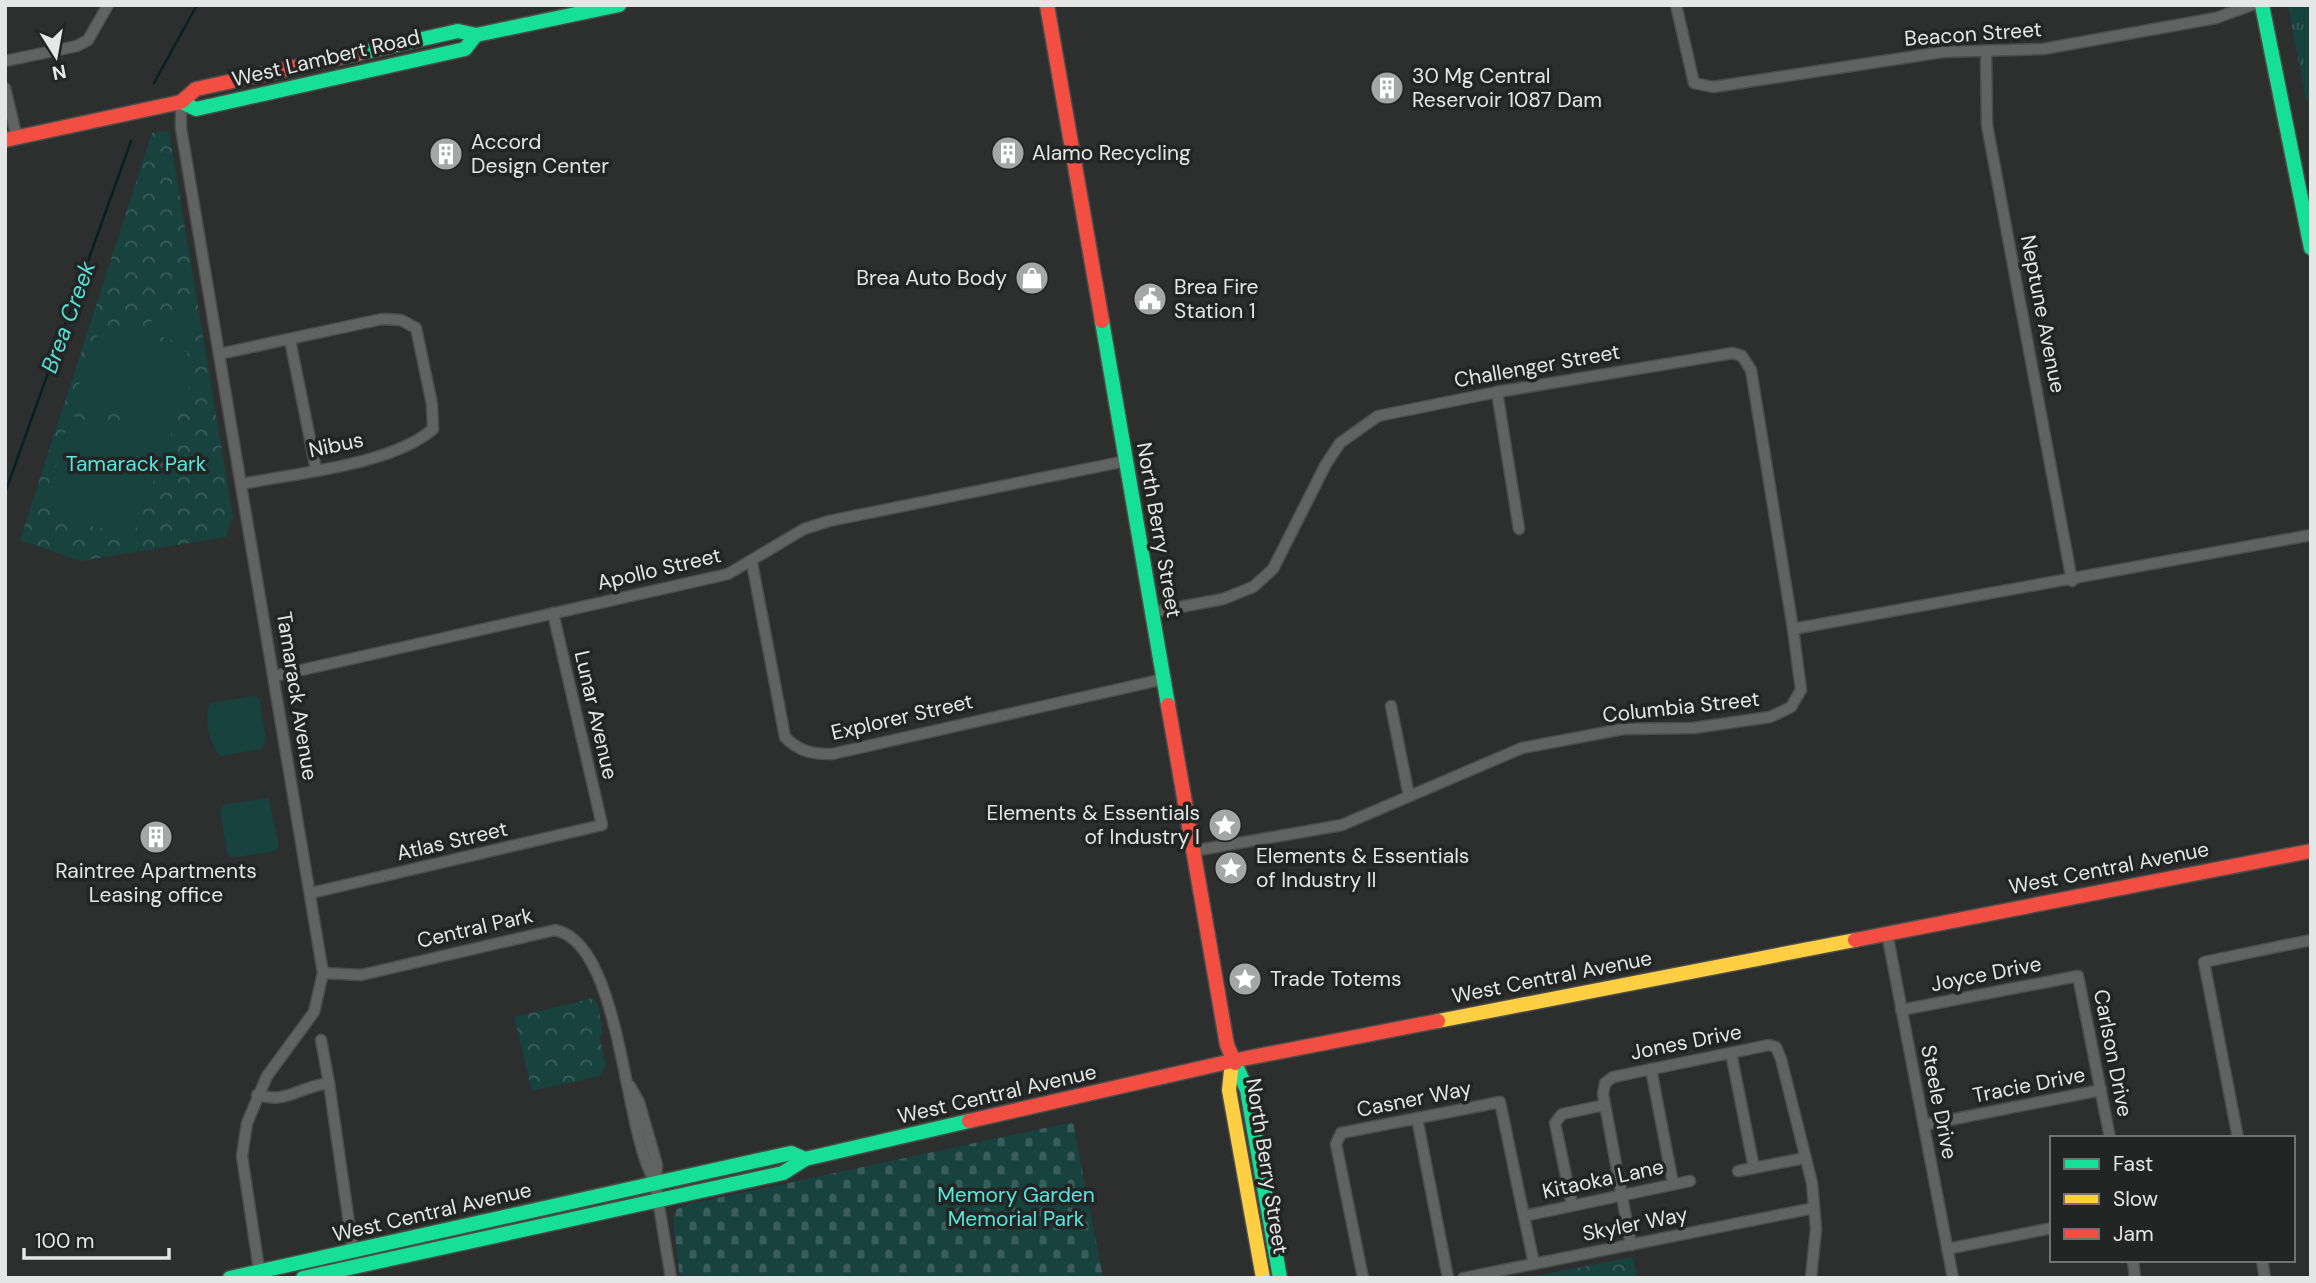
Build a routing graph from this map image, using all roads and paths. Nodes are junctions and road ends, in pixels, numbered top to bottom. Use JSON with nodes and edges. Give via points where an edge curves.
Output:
{"nodes":[{"id":1,"x":108,"y":5,"type":"edge"},
{"id":2,"x":619,"y":5,"type":"edge"},
{"id":3,"x":1047,"y":5,"type":"edge"},
{"id":4,"x":1676,"y":5,"type":"edge"},
{"id":5,"x":2252,"y":5,"type":"edge"},
{"id":6,"x":2262,"y":5,"type":"edge"},
{"id":7,"x":1986,"y":53,"type":"junction"},
{"id":8,"x":5,"y":61,"type":"edge"},
{"id":9,"x":5,"y":88,"type":"edge"},
{"id":10,"x":181,"y":102,"type":"junction"},
{"id":11,"x":11,"y":139,"type":"edge"},
{"id":12,"x":2311,"y":248,"type":"edge"},
{"id":13,"x":290,"y":340,"type":"junction"},
{"id":14,"x":219,"y":354,"type":"junction"},
{"id":15,"x":1497,"y":392,"type":"junction"},
{"id":16,"x":1126,"y":461,"type":"junction"},
{"id":17,"x":316,"y":469,"type":"junction"},
{"id":18,"x":242,"y":484,"type":"junction"},
{"id":19,"x":1519,"y":529,"type":"dead end"},
{"id":20,"x":2311,"y":535,"type":"edge"},
{"id":21,"x":752,"y":563,"type":"junction"},
{"id":22,"x":2072,"y":581,"type":"junction"},
{"id":23,"x":1153,"y":612,"type":"junction"},
{"id":24,"x":553,"y":613,"type":"junction"},
{"id":25,"x":1793,"y":629,"type":"junction"},
{"id":26,"x":275,"y":676,"type":"junction"},
{"id":27,"x":1164,"y":679,"type":"junction"},
{"id":28,"x":1391,"y":706,"type":"dead end"},
{"id":29,"x":1409,"y":796,"type":"junction"},
{"id":30,"x":602,"y":825,"type":"joint"},
{"id":31,"x":1193,"y":850,"type":"junction"},
{"id":32,"x":2311,"y":851,"type":"edge"},
{"id":33,"x":311,"y":894,"type":"junction"},
{"id":34,"x":1887,"y":933,"type":"junction"},
{"id":35,"x":2311,"y":940,"type":"edge"},
{"id":36,"x":323,"y":973,"type":"junction"},
{"id":37,"x":2078,"y":976,"type":"joint"},
{"id":38,"x":1901,"y":1010,"type":"junction"},
{"id":39,"x":321,"y":1041,"type":"dead end"},
{"id":40,"x":1731,"y":1053,"type":"junction"},
{"id":41,"x":1232,"y":1061,"type":"junction"},
{"id":42,"x":1651,"y":1069,"type":"junction"},
{"id":43,"x":329,"y":1083,"type":"junction"},
{"id":44,"x":2101,"y":1090,"type":"junction"},
{"id":45,"x":257,"y":1095,"type":"junction"},
{"id":46,"x":1605,"y":1105,"type":"junction"},
{"id":47,"x":1417,"y":1118,"type":"junction"},
{"id":48,"x":1924,"y":1125,"type":"junction"},
{"id":49,"x":2110,"y":1136,"type":"edge"},
{"id":50,"x":2238,"y":1136,"type":"edge"},
{"id":51,"x":1805,"y":1158,"type":"junction"},
{"id":52,"x":805,"y":1159,"type":"junction"},
{"id":53,"x":1754,"y":1168,"type":"junction"},
{"id":54,"x":1738,"y":1171,"type":"dead end"},
{"id":55,"x":1690,"y":1181,"type":"dead end"},
{"id":56,"x":655,"y":1182,"type":"junction"},
{"id":57,"x":1673,"y":1184,"type":"junction"},
{"id":58,"x":1621,"y":1195,"type":"junction"},
{"id":59,"x":659,"y":1202,"type":"junction"},
{"id":60,"x":1572,"y":1206,"type":"junction"},
{"id":61,"x":1814,"y":1208,"type":"junction"},
{"id":62,"x":1524,"y":1216,"type":"junction"},
{"id":63,"x":2050,"y":1228,"type":"edge"},
{"id":64,"x":1631,"y":1245,"type":"junction"},
{"id":65,"x":1947,"y":1249,"type":"junction"},
{"id":66,"x":354,"y":1251,"type":"junction"},
{"id":67,"x":1534,"y":1264,"type":"junction"},
{"id":68,"x":260,"y":1275,"type":"edge"},
{"id":69,"x":230,"y":1278,"type":"edge"},
{"id":70,"x":303,"y":1278,"type":"edge"},
{"id":71,"x":671,"y":1278,"type":"edge"},
{"id":72,"x":1263,"y":1278,"type":"edge"},
{"id":73,"x":1280,"y":1278,"type":"edge"},
{"id":74,"x":1363,"y":1278,"type":"edge"},
{"id":75,"x":1448,"y":1278,"type":"edge"},
{"id":76,"x":1463,"y":1278,"type":"edge"},
{"id":77,"x":1811,"y":1278,"type":"edge"},
{"id":78,"x":1953,"y":1278,"type":"edge"}],
"edges":[{"from":1,"to":8,"type":"street","via":[[88,40],[77,46]]},
{"from":2,"to":10,"type":"main road","name":"West Lambert Road","via":[[476,35],[465,49],[196,109]]},
{"from":3,"to":16,"type":"main road","name":"North Berry Street"},
{"from":4,"to":7,"type":"street","name":"Beacon Street","via":[[1694,83],[1713,87],[1943,52]]},
{"from":5,"to":7,"type":"street","name":"Beacon Street","via":[[2216,18],[2043,49]]},
{"from":6,"to":12,"type":"main road"},
{"from":7,"to":22,"type":"street","name":"Neptune Avenue","via":[[1987,125]]},
{"from":9,"to":11,"type":"street"},
{"from":10,"to":11,"type":"main road","name":"West Lambert Road"},
{"from":10,"to":14,"type":"street","name":"Tamarack Avenue","via":[[181,128]]},
{"from":13,"to":14,"type":"street"},
{"from":13,"to":17,"type":"street"},
{"from":13,"to":17,"type":"street","name":"Nibus","via":[[382,319],[401,320],[416,328],[432,404],[433,429],[419,440],[394,451]]},
{"from":14,"to":18,"type":"street","name":"Tamarack Avenue"},
{"from":15,"to":19,"type":"street"},
{"from":15,"to":23,"type":"street","name":"Challenger Street","via":[[1372,420],[1340,443],[1273,569],[1253,587],[1223,599]]},
{"from":15,"to":25,"type":"street","name":"Challenger Street","via":[[1725,353],[1742,356],[1751,370]]},
{"from":16,"to":21,"type":"street","name":"Apollo Street","via":[[829,521],[804,529]]},
{"from":16,"to":23,"type":"main road","name":"North Berry Street"},
{"from":17,"to":18,"type":"street","name":"Nibus"},
{"from":18,"to":26,"type":"street","name":"Tamarack Avenue"},
{"from":20,"to":22,"type":"street"},
{"from":21,"to":24,"type":"street","name":"Apollo Street","via":[[728,575]]},
{"from":21,"to":27,"type":"street","name":"Explorer Street","via":[[785,737],[797,749],[814,754],[832,754]]},
{"from":22,"to":25,"type":"street"},
{"from":23,"to":27,"type":"main road","name":"North Berry Street"},
{"from":24,"to":26,"type":"street","name":"Apollo Street"},
{"from":24,"to":30,"type":"street","name":"Lunar Avenue"},
{"from":25,"to":29,"type":"street","name":"Columbia Street","via":[[1801,690],[1785,712],[1693,728],[1623,729],[1522,748]]},
{"from":26,"to":33,"type":"street","name":"Tamarack Avenue"},
{"from":27,"to":31,"type":"main road","name":"North Berry Street"},
{"from":28,"to":29,"type":"street"},
{"from":29,"to":31,"type":"street","name":"Columbia Street","via":[[1342,825]]},
{"from":30,"to":33,"type":"street","name":"Atlas Street"},
{"from":31,"to":41,"type":"main road","name":"North Berry Street"},
{"from":32,"to":34,"type":"main road","name":"West Central Avenue"},
{"from":33,"to":36,"type":"street","name":"Tamarack Avenue"},
{"from":34,"to":38,"type":"street","name":"Steele Drive"},
{"from":34,"to":41,"type":"main road","name":"West Central Avenue"},
{"from":35,"to":50,"type":"street","via":[[2204,962]]},
{"from":36,"to":45,"type":"street","name":"Tamarack Avenue","via":[[314,1012]]},
{"from":36,"to":56,"type":"street","name":"Central Park","via":[[361,975],[555,930],[566,932],[582,949],[604,989],[657,1164]]},
{"from":37,"to":38,"type":"street","name":"Joyce Drive"},
{"from":37,"to":44,"type":"street","name":"Carlson Drive"},
{"from":38,"to":48,"type":"street","name":"Steele Drive"},
{"from":39,"to":43,"type":"street"},
{"from":40,"to":42,"type":"street","name":"Jones Drive"},
{"from":40,"to":51,"type":"street","name":"Jones Drive","via":[[1776,1047]]},
{"from":40,"to":53,"type":"street"},
{"from":41,"to":52,"type":"main road","name":"West Central Avenue"},
{"from":41,"to":72,"type":"main road","name":"North Berry Street","via":[[1229,1090]]},
{"from":41,"to":73,"type":"main road","name":"North Berry Street","via":[[1247,1090]]},
{"from":42,"to":46,"type":"street","name":"Jones Drive","via":[[1605,1083]]},
{"from":42,"to":57,"type":"street"},
{"from":43,"to":45,"type":"street","via":[[274,1100]]},
{"from":43,"to":66,"type":"street"},
{"from":44,"to":48,"type":"street","name":"Tracie Drive"},
{"from":44,"to":49,"type":"street","name":"Carlson Drive"},
{"from":45,"to":68,"type":"street","name":"Tamarack Avenue","via":[[242,1156]]},
{"from":46,"to":58,"type":"street"},
{"from":46,"to":60,"type":"street","via":[[1562,1114],[1555,1123]]},
{"from":47,"to":62,"type":"street","name":"Casner Way","via":[[1500,1102]]},
{"from":47,"to":74,"type":"street","name":"Casner Way","via":[[1341,1133],[1338,1138]]},
{"from":47,"to":75,"type":"street"},
{"from":48,"to":65,"type":"street","name":"Steele Drive"},
{"from":51,"to":53,"type":"street"},
{"from":51,"to":61,"type":"street"},
{"from":52,"to":56,"type":"main road","name":"West Central Avenue","via":[[791,1153]]},
{"from":52,"to":59,"type":"main road","name":"West Central Avenue","via":[[783,1173]]},
{"from":53,"to":54,"type":"street"},
{"from":55,"to":57,"type":"street","name":"Kitaoka Lane"},
{"from":56,"to":59,"type":"street","name":"Central Park"},
{"from":56,"to":66,"type":"main road","name":"West Central Avenue"},
{"from":57,"to":58,"type":"street","name":"Kitaoka Lane"},
{"from":58,"to":60,"type":"street","name":"Kitaoka Lane"},
{"from":58,"to":64,"type":"street"},
{"from":59,"to":70,"type":"main road","name":"West Central Avenue"},
{"from":59,"to":71,"type":"street","name":"Central Park"},
{"from":60,"to":62,"type":"street","name":"Kitaoka Lane"},
{"from":61,"to":64,"type":"street","name":"Skyler Way"},
{"from":61,"to":77,"type":"street"},
{"from":62,"to":67,"type":"street"},
{"from":63,"to":65,"type":"street"},
{"from":64,"to":67,"type":"street","name":"Skyler Way"},
{"from":65,"to":78,"type":"street","name":"Steele Drive"},
{"from":66,"to":68,"type":"main road","name":"West Central Avenue"},
{"from":67,"to":76,"type":"street","name":"Skyler Way"},
{"from":68,"to":69,"type":"main road","name":"West Central Avenue"}]}
